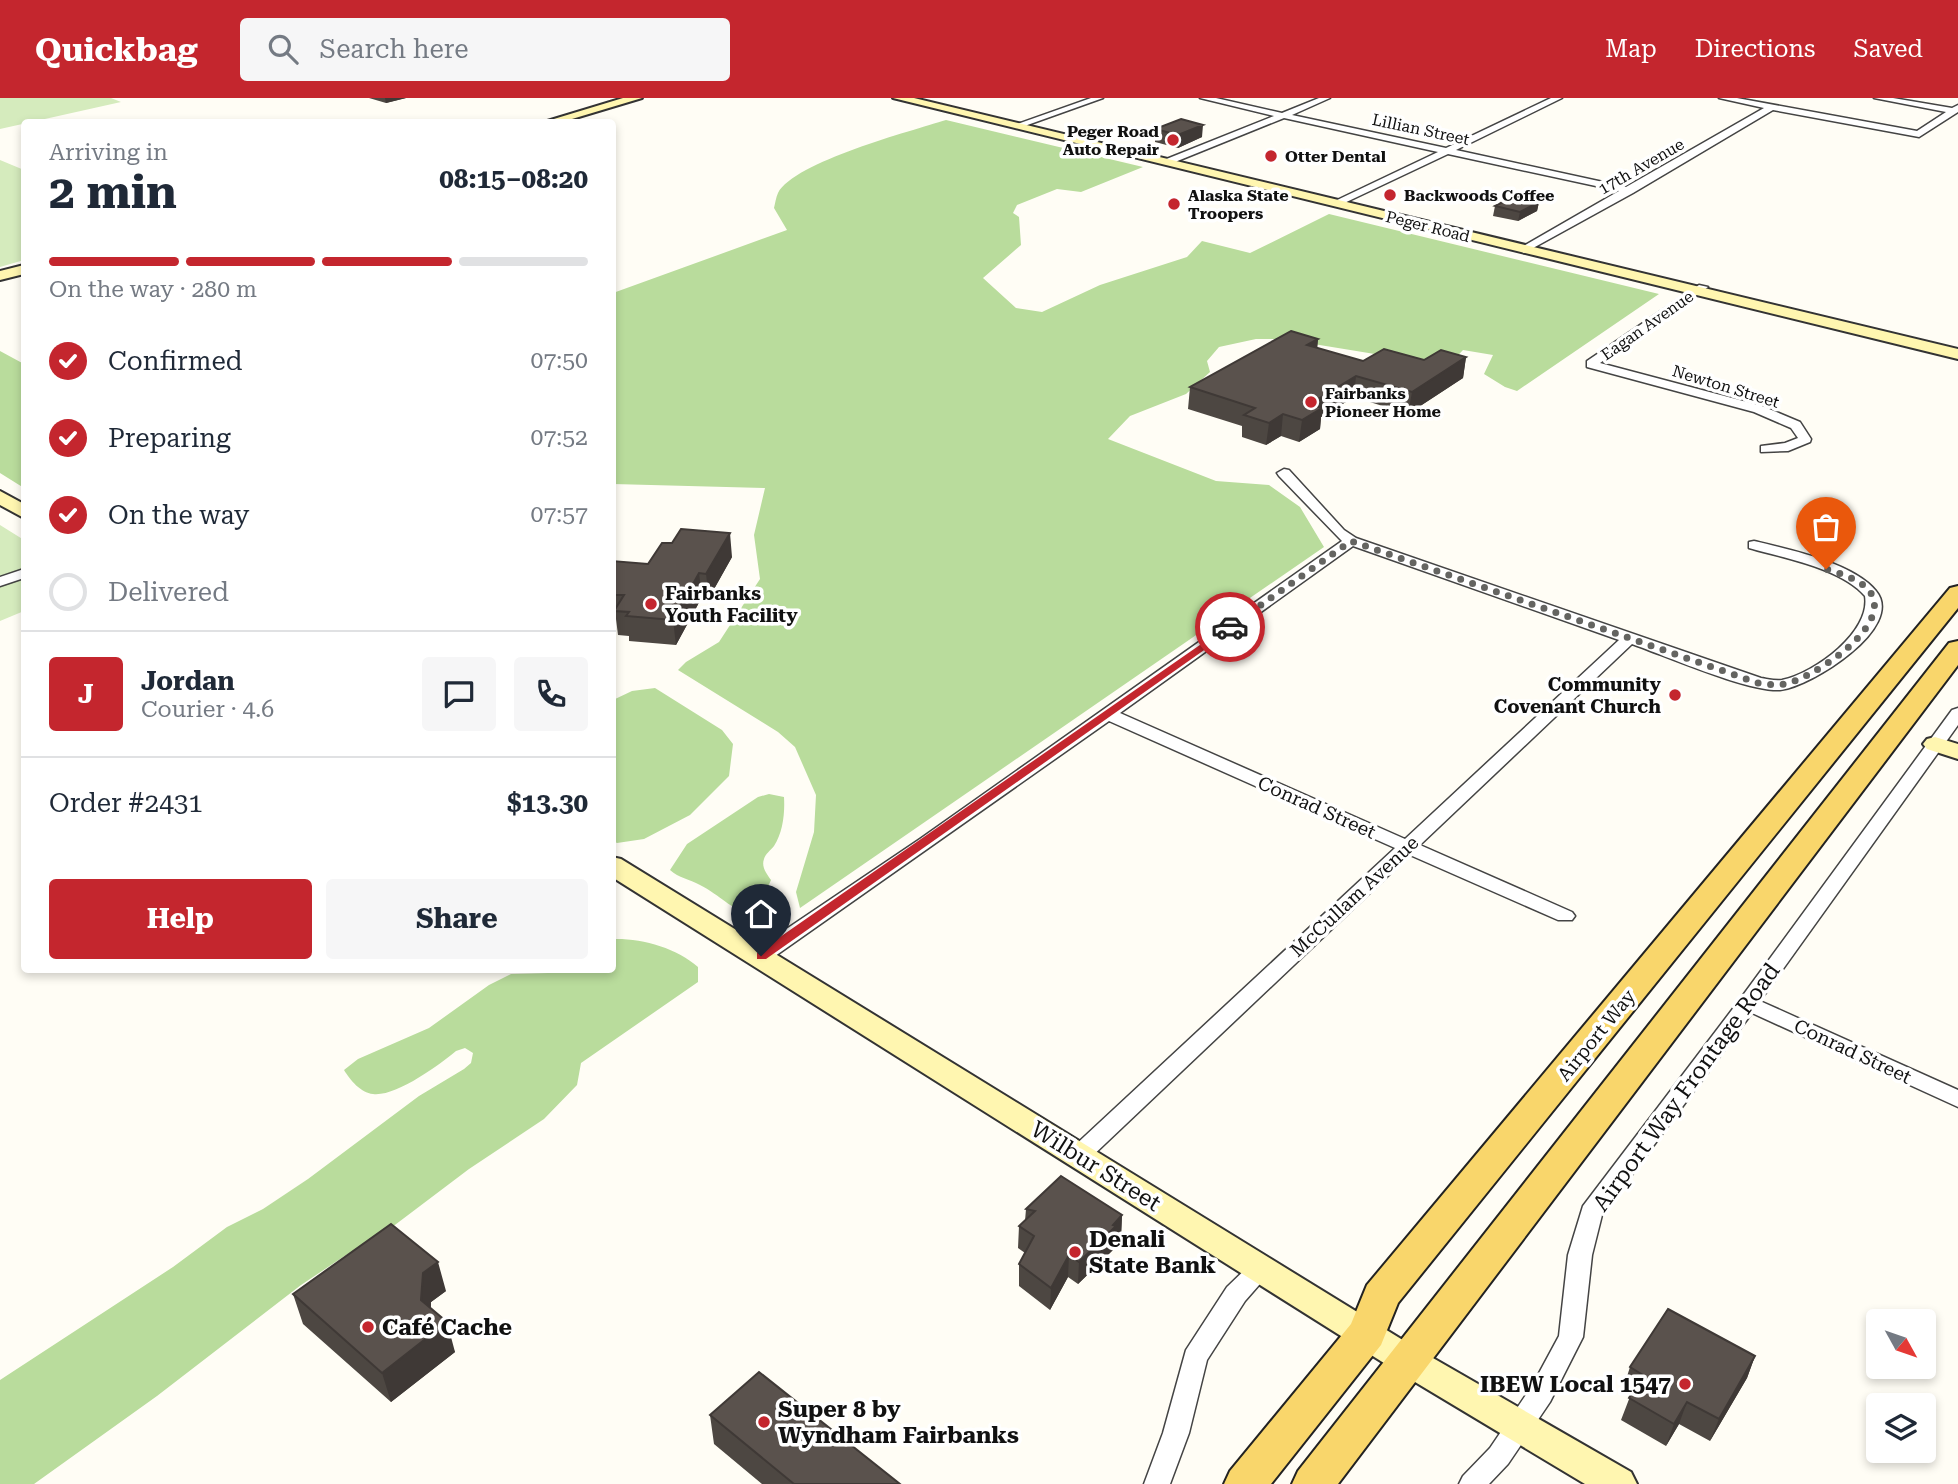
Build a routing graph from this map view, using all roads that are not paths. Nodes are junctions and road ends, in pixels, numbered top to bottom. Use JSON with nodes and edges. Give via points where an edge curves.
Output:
{"nodes":[{"id":1,"x":624,"y":98,"type":"edge"},
{"id":2,"x":636,"y":98,"type":"edge"},
{"id":3,"x":899,"y":98,"type":"edge"},
{"id":4,"x":917,"y":98,"type":"edge"},
{"id":5,"x":1098,"y":98,"type":"edge"},
{"id":6,"x":1204,"y":98,"type":"edge"},
{"id":7,"x":1326,"y":98,"type":"edge"},
{"id":8,"x":1558,"y":98,"type":"edge"},
{"id":9,"x":1723,"y":98,"type":"edge"},
{"id":10,"x":1878,"y":98,"type":"edge"},
{"id":11,"x":1772,"y":107,"type":"junction"},
{"id":12,"x":1956,"y":110,"type":"edge"},
{"id":13,"x":1283,"y":116,"type":"junction"},
{"id":14,"x":550,"y":119,"type":"edge"},
{"id":15,"x":561,"y":119,"type":"edge"},
{"id":16,"x":1020,"y":125,"type":"junction"},
{"id":17,"x":1449,"y":151,"type":"junction"},
{"id":18,"x":1170,"y":161,"type":"junction"},
{"id":19,"x":1630,"y":191,"type":"junction"},
{"id":20,"x":1341,"y":202,"type":"junction"},
{"id":21,"x":1527,"y":247,"type":"junction"},
{"id":22,"x":21,"y":271,"type":"edge"},
{"id":23,"x":0,"y":276,"type":"edge"},
{"id":24,"x":1700,"y":289,"type":"junction"},
{"id":25,"x":1958,"y":347,"type":"edge"},
{"id":26,"x":1958,"y":354,"type":"edge"},
{"id":27,"x":1591,"y":364,"type":"joint"},
{"id":28,"x":1766,"y":449,"type":"dead end"},
{"id":29,"x":1284,"y":473,"type":"dead end"},
{"id":30,"x":0,"y":498,"type":"edge"},
{"id":31,"x":21,"y":510,"type":"edge"},
{"id":32,"x":1351,"y":541,"type":"junction"},
{"id":33,"x":1754,"y":545,"type":"dead end"},
{"id":34,"x":21,"y":574,"type":"edge"},
{"id":35,"x":0,"y":582,"type":"edge"},
{"id":36,"x":1958,"y":593,"type":"edge"},
{"id":37,"x":1630,"y":638,"type":"junction"},
{"id":38,"x":1958,"y":648,"type":"edge"},
{"id":39,"x":1958,"y":713,"type":"edge"},
{"id":40,"x":1108,"y":714,"type":"junction"},
{"id":41,"x":1935,"y":744,"type":"junction"},
{"id":42,"x":1958,"y":752,"type":"edge"},
{"id":43,"x":1406,"y":846,"type":"junction"},
{"id":44,"x":616,"y":868,"type":"edge"},
{"id":45,"x":1565,"y":916,"type":"dead end"},
{"id":46,"x":761,"y":956,"type":"junction"},
{"id":47,"x":1748,"y":1003,"type":"junction"},
{"id":48,"x":1958,"y":1099,"type":"edge"},
{"id":49,"x":1079,"y":1155,"type":"junction"},
{"id":50,"x":1261,"y":1269,"type":"junction"},
{"id":51,"x":1367,"y":1333,"type":"junction"},
{"id":52,"x":1408,"y":1360,"type":"junction"},
{"id":53,"x":1518,"y":1427,"type":"junction"},
{"id":54,"x":1157,"y":1484,"type":"edge"},
{"id":55,"x":1245,"y":1484,"type":"edge"},
{"id":56,"x":1313,"y":1484,"type":"edge"},
{"id":57,"x":1472,"y":1484,"type":"edge"},
{"id":58,"x":1618,"y":1484,"type":"edge"}],
"edges":[{"from":1,"to":14,"type":"main road"},
{"from":2,"to":15,"type":"main road"},
{"from":3,"to":16,"type":"main road","name":"Peger Road"},
{"from":4,"to":16,"type":"main road","name":"Peger Road"},
{"from":5,"to":16,"type":"street"},
{"from":6,"to":13,"type":"street","name":"Lillian Street"},
{"from":7,"to":13,"type":"street"},
{"from":8,"to":17,"type":"street"},
{"from":9,"to":11,"type":"street"},
{"from":10,"to":12,"type":"street"},
{"from":11,"to":12,"type":"street","via":[[1919,134]]},
{"from":11,"to":19,"type":"street","name":"17th Avenue"},
{"from":13,"to":17,"type":"street","name":"Lillian Street"},
{"from":13,"to":18,"type":"street"},
{"from":16,"to":18,"type":"main road","name":"Peger Road"},
{"from":17,"to":19,"type":"street","name":"Lillian Street"},
{"from":17,"to":20,"type":"street"},
{"from":18,"to":20,"type":"main road","name":"Peger Road"},
{"from":19,"to":21,"type":"street","name":"17th Avenue"},
{"from":20,"to":21,"type":"main road","name":"Peger Road"},
{"from":21,"to":24,"type":"main road","name":"Peger Road"},
{"from":22,"to":23,"type":"main road"},
{"from":24,"to":25,"type":"main road","name":"Peger Road"},
{"from":24,"to":26,"type":"main road","name":"Peger Road"},
{"from":24,"to":27,"type":"street","name":"Eagan Avenue"},
{"from":27,"to":28,"type":"street","name":"Newton Street","via":[[1758,409],[1796,425],[1805,439],[1788,447]]},
{"from":29,"to":32,"type":"street"},
{"from":30,"to":31,"type":"main road"},
{"from":32,"to":37,"type":"street"},
{"from":32,"to":40,"type":"street"},
{"from":33,"to":37,"type":"street","via":[[1861,583],[1872,595],[1876,612],[1870,625],[1835,658],[1803,677],[1773,685]]},
{"from":34,"to":35,"type":"street"},
{"from":36,"to":51,"type":"main road","name":"Airport Way","via":[[1381,1296]]},
{"from":37,"to":43,"type":"street","name":"McCullam Avenue"},
{"from":38,"to":52,"type":"main road"},
{"from":39,"to":41,"type":"street","name":"Airport Way Frontage Road"},
{"from":40,"to":43,"type":"street","name":"Conrad Street"},
{"from":40,"to":46,"type":"street"},
{"from":41,"to":42,"type":"main road"},
{"from":41,"to":47,"type":"street","name":"Airport Way Frontage Road"},
{"from":43,"to":45,"type":"street","name":"Conrad Street"},
{"from":43,"to":49,"type":"street","name":"McCullam Avenue"},
{"from":44,"to":46,"type":"main road","name":"Wilbur Street"},
{"from":46,"to":49,"type":"main road","name":"Wilbur Street"},
{"from":47,"to":48,"type":"street","name":"Conrad Street"},
{"from":47,"to":53,"type":"street","name":"Airport Way Frontage Road","via":[[1591,1212],[1582,1245],[1571,1337]]},
{"from":49,"to":50,"type":"main road","name":"Wilbur Street"},
{"from":50,"to":51,"type":"main road","name":"Wilbur Street"},
{"from":50,"to":54,"type":"street","via":[[1236,1294],[1195,1357],[1176,1433]]},
{"from":51,"to":52,"type":"main road","name":"Wilbur Street"},
{"from":51,"to":55,"type":"main road","name":"Airport Way"},
{"from":52,"to":53,"type":"main road","name":"Wilbur Street"},
{"from":52,"to":56,"type":"main road"},
{"from":53,"to":57,"type":"street","name":"Airport Way Frontage Road"},
{"from":53,"to":58,"type":"main road","name":"Wilbur Street"}]}
